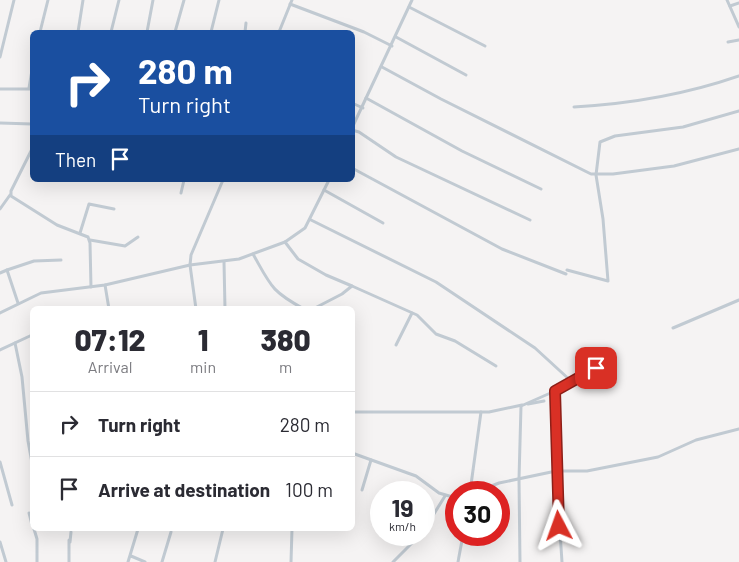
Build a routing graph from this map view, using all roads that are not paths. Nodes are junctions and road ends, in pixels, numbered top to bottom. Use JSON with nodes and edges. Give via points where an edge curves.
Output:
{"nodes":[{"id":1,"x":14,"y":0,"type":"edge"},
{"id":2,"x":48,"y":0,"type":"edge"},
{"id":3,"x":84,"y":0,"type":"edge"},
{"id":4,"x":119,"y":0,"type":"edge"},
{"id":5,"x":153,"y":0,"type":"edge"},
{"id":6,"x":184,"y":0,"type":"edge"},
{"id":7,"x":219,"y":0,"type":"edge"},
{"id":8,"x":412,"y":0,"type":"edge"},
{"id":9,"x":727,"y":0,"type":"edge"},
{"id":10,"x":291,"y":2,"type":"edge"},
{"id":11,"x":739,"y":3,"type":"edge"},
{"id":12,"x":730,"y":6,"type":"junction"},
{"id":13,"x":409,"y":7,"type":"junction"},
{"id":14,"x":246,"y":23,"type":"dead end"},
{"id":15,"x":739,"y":27,"type":"edge"},
{"id":16,"x":40,"y":30,"type":"edge"},
{"id":17,"x":78,"y":30,"type":"edge"},
{"id":18,"x":112,"y":30,"type":"edge"},
{"id":19,"x":147,"y":30,"type":"edge"},
{"id":20,"x":176,"y":30,"type":"edge"},
{"id":21,"x":212,"y":30,"type":"edge"},
{"id":22,"x":245,"y":30,"type":"edge"},
{"id":23,"x":280,"y":30,"type":"edge"},
{"id":24,"x":396,"y":37,"type":"junction"},
{"id":25,"x":739,"y":40,"type":"edge"},
{"id":26,"x":728,"y":42,"type":"dead end"},
{"id":27,"x":392,"y":46,"type":"junction"},
{"id":28,"x":485,"y":46,"type":"dead end"},
{"id":29,"x":0,"y":57,"type":"edge"},
{"id":30,"x":382,"y":67,"type":"junction"},
{"id":31,"x":466,"y":75,"type":"dead end"},
{"id":32,"x":739,"y":76,"type":"edge"},
{"id":33,"x":0,"y":88,"type":"edge"},
{"id":34,"x":30,"y":88,"type":"edge"},
{"id":35,"x":366,"y":98,"type":"junction"},
{"id":36,"x":355,"y":104,"type":"edge"},
{"id":37,"x":574,"y":107,"type":"dead end"},
{"id":38,"x":363,"y":108,"type":"junction"},
{"id":39,"x":739,"y":111,"type":"edge"},
{"id":40,"x":0,"y":122,"type":"edge"},
{"id":41,"x":355,"y":123,"type":"edge"},
{"id":42,"x":30,"y":124,"type":"edge"},
{"id":43,"x":355,"y":130,"type":"edge"},
{"id":44,"x":739,"y":149,"type":"edge"},
{"id":45,"x":30,"y":153,"type":"edge"},
{"id":46,"x":355,"y":170,"type":"edge"},
{"id":47,"x":596,"y":174,"type":"junction"},
{"id":48,"x":184,"y":182,"type":"edge"},
{"id":49,"x":222,"y":182,"type":"edge"},
{"id":50,"x":328,"y":182,"type":"edge"},
{"id":51,"x":541,"y":189,"type":"dead end"},
{"id":52,"x":324,"y":190,"type":"junction"},
{"id":53,"x":181,"y":193,"type":"dead end"},
{"id":54,"x":10,"y":194,"type":"junction"},
{"id":55,"x":1,"y":206,"type":"edge"},
{"id":56,"x":114,"y":209,"type":"dead end"},
{"id":57,"x":310,"y":220,"type":"junction"},
{"id":58,"x":530,"y":220,"type":"dead end"},
{"id":59,"x":383,"y":223,"type":"dead end"},
{"id":60,"x":80,"y":233,"type":"junction"},
{"id":61,"x":138,"y":237,"type":"dead end"},
{"id":62,"x":90,"y":240,"type":"junction"},
{"id":63,"x":285,"y":242,"type":"junction"},
{"id":64,"x":253,"y":254,"type":"junction"},
{"id":65,"x":61,"y":260,"type":"dead end"},
{"id":66,"x":224,"y":262,"type":"junction"},
{"id":67,"x":190,"y":264,"type":"junction"},
{"id":68,"x":7,"y":270,"type":"junction"},
{"id":69,"x":0,"y":273,"type":"edge"},
{"id":70,"x":105,"y":285,"type":"junction"},
{"id":71,"x":352,"y":286,"type":"junction"},
{"id":72,"x":91,"y":287,"type":"junction"},
{"id":73,"x":739,"y":300,"type":"edge"},
{"id":74,"x":18,"y":303,"type":"junction"},
{"id":75,"x":108,"y":306,"type":"edge"},
{"id":76,"x":196,"y":306,"type":"edge"},
{"id":77,"x":225,"y":306,"type":"edge"},
{"id":78,"x":299,"y":306,"type":"edge"},
{"id":79,"x":319,"y":306,"type":"edge"},
{"id":80,"x":0,"y":313,"type":"edge"},
{"id":81,"x":412,"y":313,"type":"junction"},
{"id":82,"x":673,"y":328,"type":"dead end"},
{"id":83,"x":30,"y":335,"type":"edge"},
{"id":84,"x":15,"y":343,"type":"junction"},
{"id":85,"x":396,"y":345,"type":"dead end"},
{"id":86,"x":0,"y":350,"type":"edge"},
{"id":87,"x":496,"y":366,"type":"dead end"},
{"id":88,"x":596,"y":368,"type":"dead end"},
{"id":89,"x":571,"y":381,"type":"junction"},
{"id":90,"x":555,"y":391,"type":"junction"},
{"id":91,"x":544,"y":401,"type":"dead end"},
{"id":92,"x":355,"y":412,"type":"edge"},
{"id":93,"x":481,"y":412,"type":"junction"},
{"id":94,"x":739,"y":429,"type":"edge"},
{"id":95,"x":30,"y":452,"type":"edge"},
{"id":96,"x":355,"y":454,"type":"edge"},
{"id":97,"x":371,"y":460,"type":"junction"},
{"id":98,"x":0,"y":462,"type":"edge"},
{"id":99,"x":556,"y":471,"type":"junction"},
{"id":100,"x":519,"y":479,"type":"junction"},
{"id":101,"x":472,"y":481,"type":"edge"},
{"id":102,"x":508,"y":481,"type":"edge"},
{"id":103,"x":362,"y":490,"type":"dead end"},
{"id":104,"x":445,"y":496,"type":"joint"},
{"id":105,"x":12,"y":505,"type":"dead end"},
{"id":106,"x":435,"y":512,"type":"edge"},
{"id":107,"x":29,"y":513,"type":"dead end"},
{"id":108,"x":30,"y":516,"type":"edge"},
{"id":109,"x":34,"y":531,"type":"edge"},
{"id":110,"x":137,"y":531,"type":"edge"},
{"id":111,"x":223,"y":531,"type":"edge"},
{"id":112,"x":292,"y":531,"type":"edge"},
{"id":113,"x":71,"y":532,"type":"dead end"},
{"id":114,"x":171,"y":532,"type":"dead end"},
{"id":115,"x":69,"y":540,"type":"dead end"},
{"id":116,"x":0,"y":542,"type":"edge"},
{"id":117,"x":410,"y":546,"type":"edge"},
{"id":118,"x":461,"y":546,"type":"edge"},
{"id":119,"x":69,"y":547,"type":"junction"},
{"id":120,"x":131,"y":556,"type":"junction"},
{"id":121,"x":459,"y":557,"type":"dead end"},
{"id":122,"x":6,"y":562,"type":"edge"},
{"id":123,"x":37,"y":562,"type":"edge"},
{"id":124,"x":68,"y":562,"type":"edge"},
{"id":125,"x":128,"y":562,"type":"edge"},
{"id":126,"x":145,"y":562,"type":"edge"},
{"id":127,"x":162,"y":562,"type":"edge"},
{"id":128,"x":215,"y":562,"type":"edge"},
{"id":129,"x":291,"y":562,"type":"edge"},
{"id":130,"x":395,"y":562,"type":"edge"},
{"id":131,"x":520,"y":562,"type":"edge"},
{"id":132,"x":562,"y":562,"type":"edge"}],
"edges":[{"from":1,"to":29,"type":"street"},
{"from":2,"to":16,"type":"street"},
{"from":3,"to":17,"type":"street"},
{"from":4,"to":18,"type":"street"},
{"from":5,"to":19,"type":"street"},
{"from":6,"to":20,"type":"street"},
{"from":7,"to":21,"type":"street"},
{"from":8,"to":13,"type":"street"},
{"from":9,"to":12,"type":"street"},
{"from":10,"to":23,"type":"street"},
{"from":10,"to":27,"type":"street"},
{"from":11,"to":12,"type":"street"},
{"from":12,"to":15,"type":"street"},
{"from":13,"to":24,"type":"street"},
{"from":13,"to":28,"type":"street"},
{"from":14,"to":22,"type":"street"},
{"from":24,"to":27,"type":"street"},
{"from":24,"to":31,"type":"street"},
{"from":25,"to":26,"type":"street"},
{"from":27,"to":30,"type":"street"},
{"from":30,"to":35,"type":"street"},
{"from":30,"to":47,"type":"street","via":[[582,171]]},
{"from":32,"to":37,"type":"street","via":[[708,87]]},
{"from":33,"to":34,"type":"street"},
{"from":35,"to":38,"type":"street"},
{"from":35,"to":51,"type":"street","via":[[462,151]]},
{"from":36,"to":38,"type":"street"},
{"from":38,"to":41,"type":"street"},
{"from":39,"to":47,"type":"street","via":[[684,127],[616,136],[600,142]]},
{"from":40,"to":42,"type":"street"},
{"from":43,"to":58,"type":"street","via":[[396,157]]},
{"from":44,"to":47,"type":"street","via":[[674,166]]},
{"from":45,"to":54,"type":"street"},
{"from":46,"to":47,"type":"street","via":[[502,249],[567,272],[608,281]]},
{"from":48,"to":53,"type":"street"},
{"from":49,"to":67,"type":"street","via":[[196,239]]},
{"from":50,"to":52,"type":"street"},
{"from":52,"to":57,"type":"street"},
{"from":52,"to":59,"type":"street"},
{"from":54,"to":55,"type":"street"},
{"from":54,"to":60,"type":"street","via":[[57,225]]},
{"from":56,"to":60,"type":"street","via":[[90,204]]},
{"from":57,"to":63,"type":"street","via":[[300,233]]},
{"from":57,"to":89,"type":"street","via":[[436,282],[535,348]]},
{"from":60,"to":62,"type":"street"},
{"from":61,"to":62,"type":"street","via":[[125,246]]},
{"from":62,"to":72,"type":"street"},
{"from":63,"to":64,"type":"street"},
{"from":63,"to":71,"type":"street","via":[[298,259]]},
{"from":64,"to":66,"type":"street"},
{"from":64,"to":78,"type":"street","via":[[270,286]]},
{"from":65,"to":68,"type":"street","via":[[34,260]]},
{"from":66,"to":67,"type":"street"},
{"from":66,"to":77,"type":"street"},
{"from":67,"to":70,"type":"street"},
{"from":67,"to":76,"type":"street"},
{"from":68,"to":69,"type":"street"},
{"from":68,"to":74,"type":"street"},
{"from":70,"to":72,"type":"street"},
{"from":70,"to":75,"type":"street"},
{"from":71,"to":79,"type":"street"},
{"from":71,"to":81,"type":"street"},
{"from":72,"to":74,"type":"street","via":[[41,294]]},
{"from":73,"to":82,"type":"street"},
{"from":74,"to":80,"type":"street"},
{"from":81,"to":85,"type":"street"},
{"from":81,"to":87,"type":"street","via":[[436,334],[455,341]]},
{"from":83,"to":84,"type":"street"},
{"from":84,"to":86,"type":"street"},
{"from":84,"to":95,"type":"street"},
{"from":88,"to":89,"type":"street"},
{"from":89,"to":90,"type":"street"},
{"from":90,"to":99,"type":"street"},
{"from":90,"to":100,"type":"street","via":[[522,406]]},
{"from":91,"to":93,"type":"street"},
{"from":92,"to":93,"type":"street"},
{"from":93,"to":101,"type":"street"},
{"from":94,"to":99,"type":"street","via":[[696,440],[658,456],[587,471]]},
{"from":96,"to":97,"type":"street"},
{"from":97,"to":103,"type":"street"},
{"from":97,"to":104,"type":"street","via":[[416,476]]},
{"from":98,"to":105,"type":"street"},
{"from":99,"to":100,"type":"street"},
{"from":99,"to":132,"type":"street"},
{"from":100,"to":102,"type":"street"},
{"from":100,"to":131,"type":"street"},
{"from":104,"to":106,"type":"street"},
{"from":107,"to":108,"type":"street"},
{"from":109,"to":123,"type":"street"},
{"from":110,"to":120,"type":"street"},
{"from":111,"to":128,"type":"street"},
{"from":112,"to":129,"type":"street"},
{"from":113,"to":119,"type":"street"},
{"from":114,"to":127,"type":"street"},
{"from":115,"to":119,"type":"street"},
{"from":116,"to":122,"type":"street"},
{"from":117,"to":130,"type":"street"},
{"from":118,"to":121,"type":"street","via":[[458,562]]},
{"from":119,"to":124,"type":"street"},
{"from":120,"to":125,"type":"street"},
{"from":120,"to":126,"type":"street"}]}
